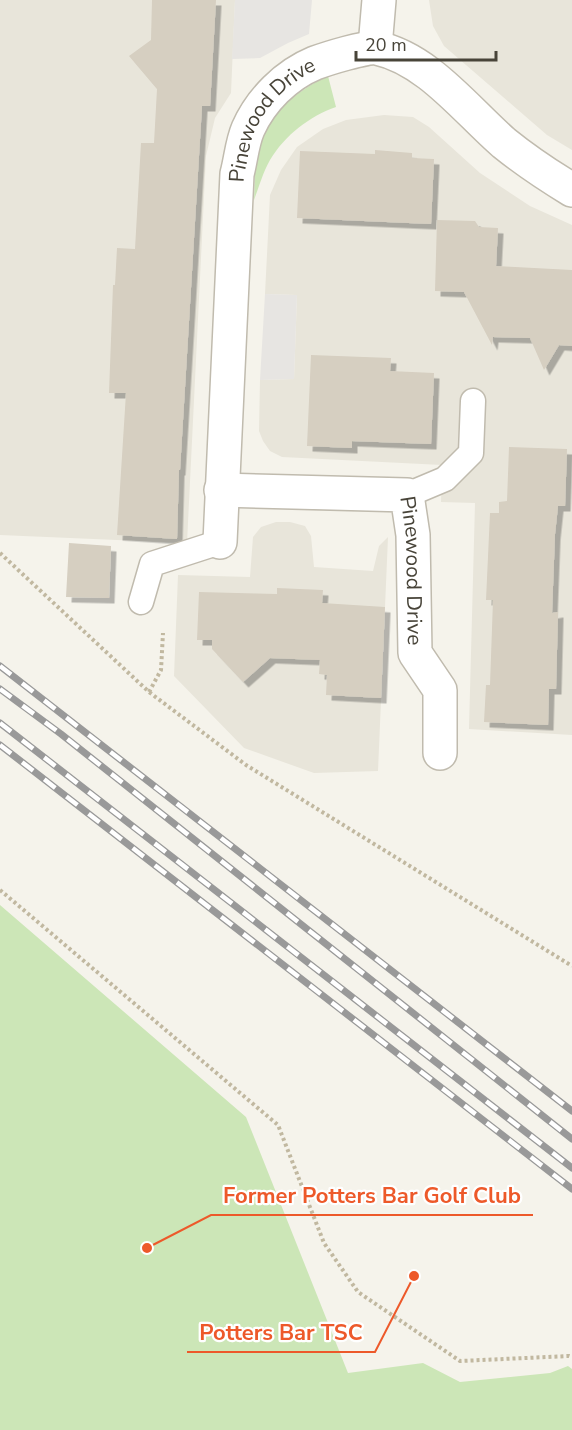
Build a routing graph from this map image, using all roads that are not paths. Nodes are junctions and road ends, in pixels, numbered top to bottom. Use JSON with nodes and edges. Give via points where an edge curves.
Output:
{"nodes":[{"id":1,"x":379,"y":0,"type":"edge"},
{"id":2,"x":375,"y":47,"type":"junction"},
{"id":3,"x":572,"y":190,"type":"edge"},
{"id":4,"x":473,"y":400,"type":"dead end"},
{"id":5,"x":221,"y":490,"type":"junction"},
{"id":6,"x":407,"y":495,"type":"junction"},
{"id":7,"x":220,"y":542,"type":"joint"},
{"id":8,"x":141,"y":602,"type":"dead end"},
{"id":9,"x":440,"y":753,"type":"dead end"}],
"edges":[{"from":1,"to":2,"type":"street"},
{"from":2,"to":3,"type":"street","via":[[412,61],[504,143]]},
{"from":2,"to":5,"type":"street","name":"Pinewood Drive","via":[[302,68],[260,106],[248,131],[237,174]]},
{"from":4,"to":6,"type":"lane","via":[[471,453],[445,479]]},
{"from":5,"to":6,"type":"street","name":"Pinewood Drive"},
{"from":5,"to":7,"type":"street","name":"Pinewood Drive"},
{"from":6,"to":9,"type":"street","name":"Pinewood Drive","via":[[413,535],[415,653],[440,690]]},
{"from":7,"to":8,"type":"lane","via":[[152,564]]}]}
